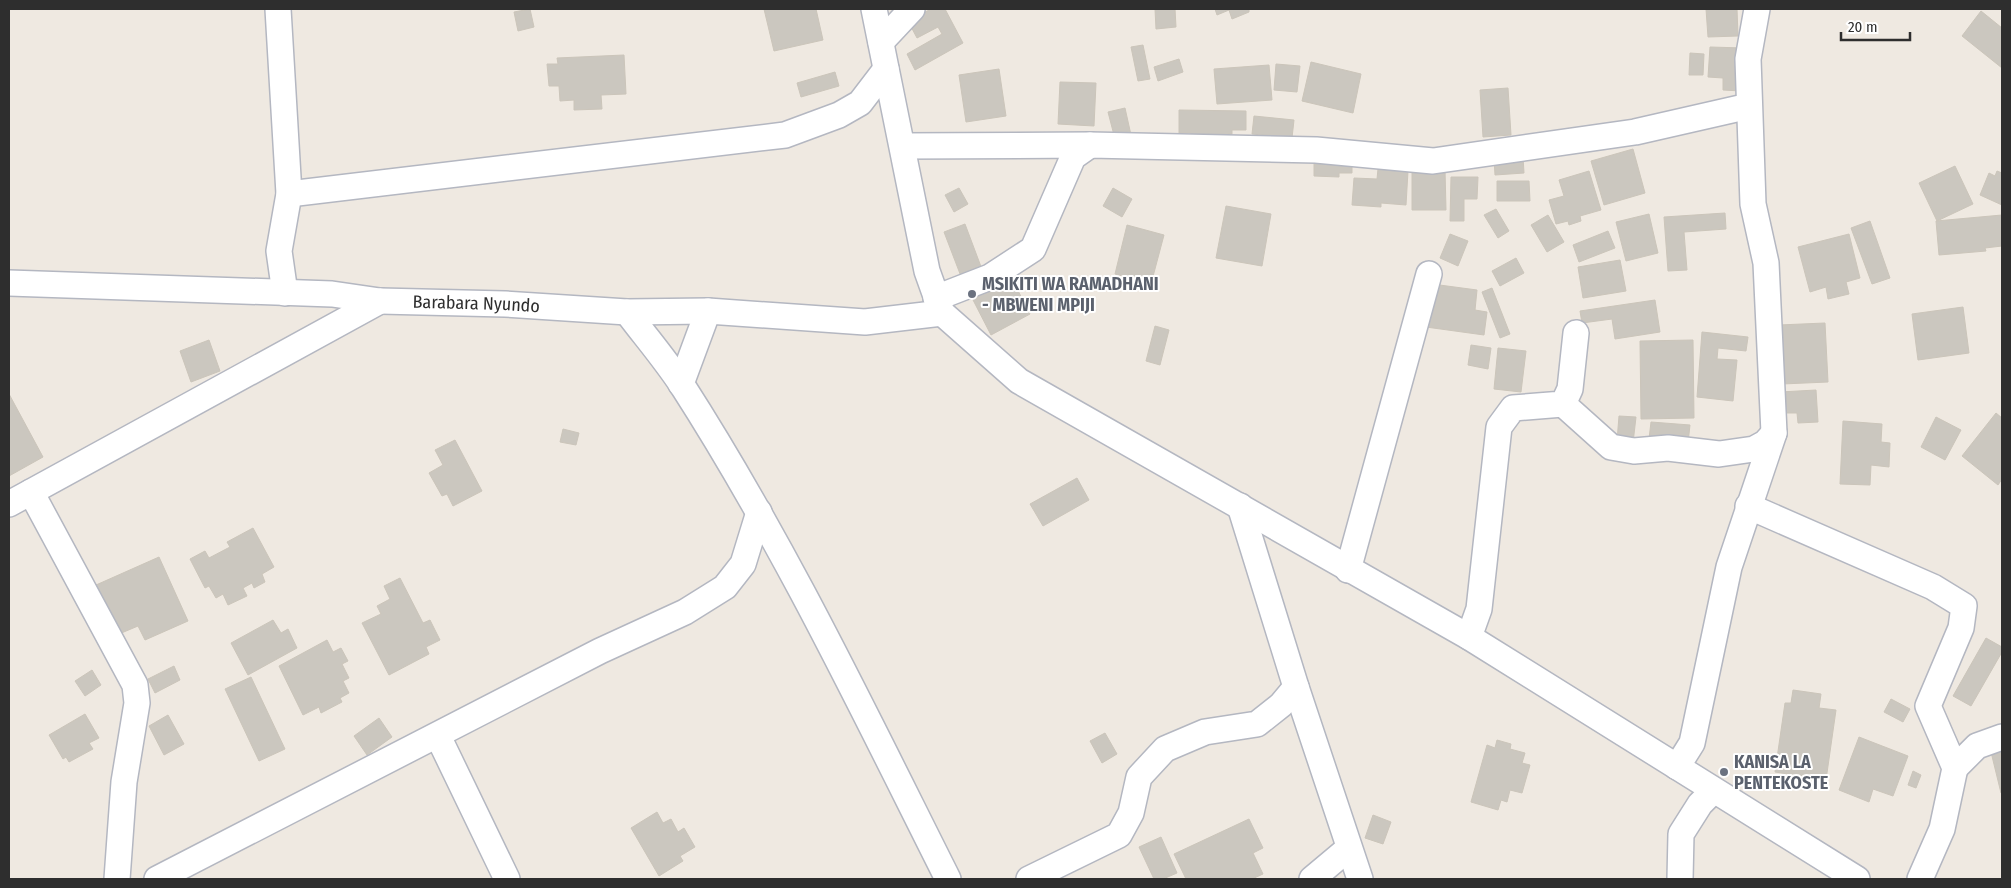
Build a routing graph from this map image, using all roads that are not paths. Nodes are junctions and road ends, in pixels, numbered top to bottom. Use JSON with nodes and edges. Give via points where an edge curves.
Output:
{"nodes":[{"id":1,"x":278,"y":9,"type":"edge"},
{"id":2,"x":874,"y":9,"type":"edge"},
{"id":3,"x":912,"y":9,"type":"edge"},
{"id":4,"x":1756,"y":9,"type":"edge"},
{"id":5,"x":881,"y":42,"type":"junction"},
{"id":6,"x":886,"y":69,"type":"junction"},
{"id":7,"x":1749,"y":106,"type":"junction"},
{"id":8,"x":1090,"y":145,"type":"junction"},
{"id":9,"x":903,"y":146,"type":"junction"},
{"id":10,"x":289,"y":194,"type":"junction"},
{"id":11,"x":1429,"y":274,"type":"dead end"},
{"id":12,"x":9,"y":282,"type":"edge"},
{"id":13,"x":285,"y":293,"type":"junction"},
{"id":14,"x":380,"y":301,"type":"junction"},
{"id":15,"x":939,"y":305,"type":"junction"},
{"id":16,"x":708,"y":311,"type":"junction"},
{"id":17,"x":627,"y":312,"type":"junction"},
{"id":18,"x":1576,"y":333,"type":"dead end"},
{"id":19,"x":681,"y":384,"type":"junction"},
{"id":20,"x":1563,"y":404,"type":"junction"},
{"id":21,"x":1774,"y":433,"type":"junction"},
{"id":22,"x":30,"y":492,"type":"junction"},
{"id":23,"x":9,"y":504,"type":"edge"},
{"id":24,"x":1240,"y":506,"type":"junction"},
{"id":25,"x":1748,"y":506,"type":"junction"},
{"id":26,"x":760,"y":512,"type":"junction"},
{"id":27,"x":1348,"y":570,"type":"junction"},
{"id":28,"x":1469,"y":638,"type":"junction"},
{"id":29,"x":1296,"y":687,"type":"junction"},
{"id":30,"x":438,"y":736,"type":"junction"},
{"id":31,"x":2002,"y":737,"type":"edge"},
{"id":32,"x":1677,"y":767,"type":"junction"},
{"id":33,"x":1955,"y":768,"type":"junction"},
{"id":34,"x":1713,"y":791,"type":"junction"},
{"id":35,"x":1349,"y":848,"type":"junction"},
{"id":36,"x":116,"y":879,"type":"edge"},
{"id":37,"x":157,"y":879,"type":"edge"},
{"id":38,"x":507,"y":879,"type":"edge"},
{"id":39,"x":948,"y":879,"type":"edge"},
{"id":40,"x":1029,"y":879,"type":"edge"},
{"id":41,"x":1312,"y":879,"type":"edge"},
{"id":42,"x":1360,"y":879,"type":"edge"},
{"id":43,"x":1680,"y":879,"type":"edge"},
{"id":44,"x":1857,"y":879,"type":"edge"},
{"id":45,"x":1920,"y":879,"type":"edge"}],
"edges":[{"from":1,"to":10,"type":"street"},
{"from":2,"to":5,"type":"street"},
{"from":3,"to":5,"type":"street"},
{"from":4,"to":7,"type":"street","via":[[1748,59]]},
{"from":5,"to":6,"type":"street"},
{"from":6,"to":9,"type":"street"},
{"from":6,"to":10,"type":"street","via":[[860,103],[839,115],[784,135]]},
{"from":7,"to":8,"type":"street","via":[[1635,132],[1433,161],[1316,150]]},
{"from":7,"to":21,"type":"street","via":[[1753,204],[1766,263]]},
{"from":8,"to":9,"type":"street"},
{"from":8,"to":15,"type":"street","name":"Barabara Nyundo","via":[[1073,157],[1034,249]]},
{"from":9,"to":15,"type":"street","via":[[927,271]]},
{"from":10,"to":13,"type":"street","via":[[279,251]]},
{"from":11,"to":27,"type":"street"},
{"from":12,"to":13,"type":"street","name":"Barabara Nyundo"},
{"from":13,"to":14,"type":"street","name":"Barabara Nyundo","via":[[332,294]]},
{"from":14,"to":17,"type":"street","name":"Barabara Nyundo","via":[[505,304]]},
{"from":14,"to":22,"type":"street"},
{"from":15,"to":16,"type":"street","name":"Barabara Nyundo","via":[[865,322]]},
{"from":15,"to":24,"type":"street","via":[[1019,382]]},
{"from":16,"to":17,"type":"street","name":"Barabara Nyundo"},
{"from":16,"to":19,"type":"street"},
{"from":17,"to":19,"type":"street"},
{"from":18,"to":20,"type":"street","via":[[1570,390]]},
{"from":19,"to":26,"type":"street"},
{"from":20,"to":21,"type":"street","via":[[1612,447],[1634,451],[1668,448],[1719,454],[1754,450]]},
{"from":20,"to":28,"type":"street","via":[[1513,408],[1499,428],[1479,609]]},
{"from":21,"to":25,"type":"street"},
{"from":22,"to":23,"type":"street"},
{"from":22,"to":36,"type":"street","via":[[135,685],[137,703],[124,782]]},
{"from":24,"to":27,"type":"street"},
{"from":24,"to":29,"type":"street"},
{"from":25,"to":32,"type":"street","via":[[1729,567],[1692,744]]},
{"from":25,"to":33,"type":"street","via":[[1932,587],[1964,606],[1961,628],[1928,706]]},
{"from":26,"to":30,"type":"street","via":[[742,564],[725,587],[685,612],[600,651]]},
{"from":26,"to":39,"type":"street"},
{"from":27,"to":28,"type":"street"},
{"from":28,"to":32,"type":"street"},
{"from":29,"to":35,"type":"street"},
{"from":29,"to":40,"type":"street","via":[[1282,705],[1257,724],[1205,732],[1165,750],[1138,777],[1131,813],[1119,836]]},
{"from":30,"to":37,"type":"street"},
{"from":30,"to":38,"type":"street"},
{"from":31,"to":33,"type":"street","via":[[1977,746]]},
{"from":32,"to":34,"type":"street"},
{"from":33,"to":45,"type":"street","via":[[1942,829]]},
{"from":34,"to":43,"type":"street","via":[[1700,804],[1681,834]]},
{"from":34,"to":44,"type":"street"},
{"from":35,"to":41,"type":"street"},
{"from":35,"to":42,"type":"street"}]}
